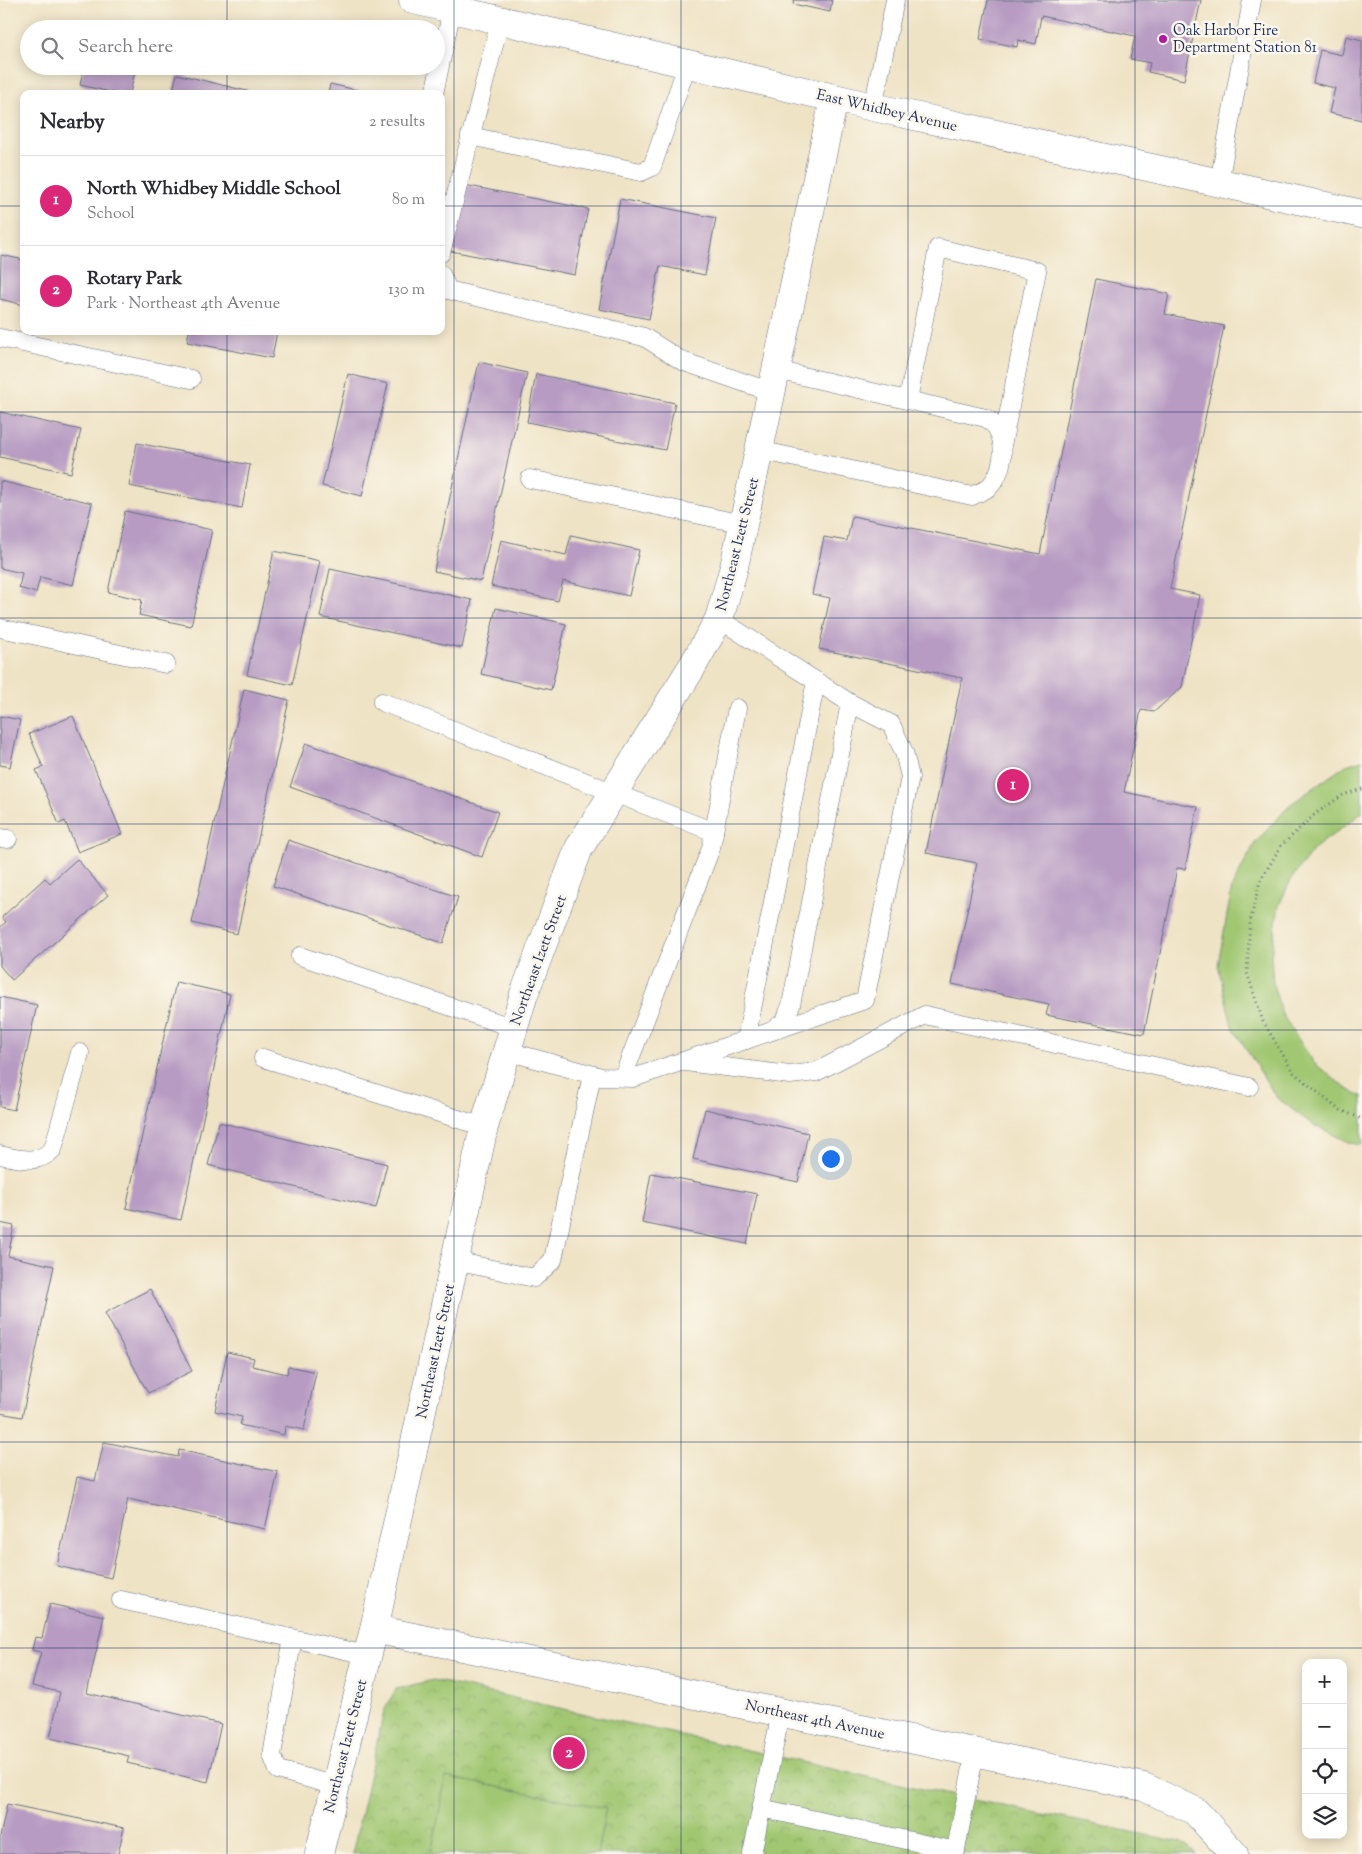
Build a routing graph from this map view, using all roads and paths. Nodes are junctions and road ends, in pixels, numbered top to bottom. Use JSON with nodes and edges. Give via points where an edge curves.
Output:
{"nodes":[{"id":1,"x":413,"y":0,"type":"edge"},
{"id":2,"x":895,"y":0,"type":"edge"},
{"id":3,"x":1252,"y":0,"type":"edge"},
{"id":4,"x":452,"y":9,"type":"junction"},
{"id":5,"x":500,"y":21,"type":"junction"},
{"id":6,"x":445,"y":42,"type":"edge"},
{"id":7,"x":687,"y":65,"type":"junction"},
{"id":8,"x":438,"y":75,"type":"edge"},
{"id":9,"x":435,"y":90,"type":"edge"},
{"id":10,"x":834,"y":99,"type":"junction"},
{"id":11,"x":873,"y":108,"type":"junction"},
{"id":12,"x":470,"y":136,"type":"junction"},
{"id":13,"x":1219,"y":183,"type":"junction"},
{"id":14,"x":1362,"y":214,"type":"edge"},
{"id":15,"x":445,"y":237,"type":"edge"},
{"id":16,"x":445,"y":283,"type":"edge"},
{"id":17,"x":0,"y":338,"type":"edge"},
{"id":18,"x":190,"y":379,"type":"dead end"},
{"id":19,"x":774,"y":381,"type":"junction"},
{"id":20,"x":908,"y":400,"type":"junction"},
{"id":21,"x":1003,"y":441,"type":"junction"},
{"id":22,"x":759,"y":450,"type":"junction"},
{"id":23,"x":530,"y":480,"type":"dead end"},
{"id":24,"x":743,"y":524,"type":"junction"},
{"id":25,"x":718,"y":619,"type":"junction"},
{"id":26,"x":0,"y":628,"type":"edge"},
{"id":27,"x":166,"y":664,"type":"dead end"},
{"id":28,"x":816,"y":681,"type":"junction"},
{"id":29,"x":382,"y":702,"type":"dead end"},
{"id":30,"x":850,"y":703,"type":"junction"},
{"id":31,"x":737,"y":708,"type":"dead end"},
{"id":32,"x":1362,"y":789,"type":"edge"},
{"id":33,"x":613,"y":792,"type":"junction"},
{"id":34,"x":714,"y":832,"type":"junction"},
{"id":35,"x":300,"y":956,"type":"dead end"},
{"id":36,"x":772,"y":1031,"type":"junction"},
{"id":37,"x":510,"y":1039,"type":"junction"},
{"id":38,"x":746,"y":1040,"type":"junction"},
{"id":39,"x":80,"y":1053,"type":"dead end"},
{"id":40,"x":263,"y":1058,"type":"dead end"},
{"id":41,"x":681,"y":1062,"type":"junction"},
{"id":42,"x":592,"y":1075,"type":"junction"},
{"id":43,"x":623,"y":1078,"type":"junction"},
{"id":44,"x":1249,"y":1087,"type":"dead end"},
{"id":45,"x":1362,"y":1119,"type":"edge"},
{"id":46,"x":484,"y":1127,"type":"junction"},
{"id":47,"x":0,"y":1155,"type":"edge"},
{"id":48,"x":454,"y":1261,"type":"junction"},
{"id":49,"x":121,"y":1600,"type":"dead end"},
{"id":50,"x":374,"y":1628,"type":"junction"},
{"id":51,"x":293,"y":1638,"type":"junction"},
{"id":52,"x":367,"y":1655,"type":"junction"},
{"id":53,"x":781,"y":1712,"type":"junction"},
{"id":54,"x":976,"y":1752,"type":"junction"},
{"id":55,"x":336,"y":1786,"type":"junction"},
{"id":56,"x":761,"y":1808,"type":"junction"},
{"id":57,"x":955,"y":1852,"type":"edge"},
{"id":58,"x":319,"y":1854,"type":"edge"},
{"id":59,"x":752,"y":1854,"type":"edge"},
{"id":60,"x":1234,"y":1854,"type":"edge"}],
"edges":[{"from":1,"to":4,"type":"street","name":"East Whidbey Avenue"},
{"from":2,"to":11,"type":"lane"},
{"from":3,"to":13,"type":"lane"},
{"from":4,"to":5,"type":"street","name":"East Whidbey Avenue"},
{"from":4,"to":6,"type":"lane"},
{"from":5,"to":7,"type":"street","name":"East Whidbey Avenue"},
{"from":5,"to":12,"type":"lane"},
{"from":7,"to":10,"type":"street","name":"East Whidbey Avenue"},
{"from":7,"to":12,"type":"lane","via":[[652,167],[640,172]]},
{"from":8,"to":9,"type":"lane"},
{"from":10,"to":11,"type":"street","name":"East Whidbey Avenue"},
{"from":10,"to":19,"type":"street","name":"Northeast Izett Street"},
{"from":11,"to":13,"type":"street","name":"East Whidbey Avenue"},
{"from":12,"to":15,"type":"lane"},
{"from":13,"to":14,"type":"street","name":"East Whidbey Avenue"},
{"from":16,"to":19,"type":"lane","via":[[448,290],[644,337],[682,361]]},
{"from":17,"to":18,"type":"lane"},
{"from":19,"to":20,"type":"lane"},
{"from":19,"to":22,"type":"street","name":"Northeast Izett Street"},
{"from":20,"to":21,"type":"lane","via":[[986,418],[997,427]]},
{"from":20,"to":21,"type":"lane","via":[[938,248],[1037,271]]},
{"from":21,"to":22,"type":"lane","via":[[998,473],[989,488],[972,496]]},
{"from":22,"to":24,"type":"street","name":"Northeast Izett Street"},
{"from":23,"to":24,"type":"lane"},
{"from":24,"to":25,"type":"street","name":"Northeast Izett Street"},
{"from":25,"to":28,"type":"lane"},
{"from":25,"to":33,"type":"street","name":"Northeast Izett Street","via":[[692,667]]},
{"from":26,"to":27,"type":"lane"},
{"from":28,"to":30,"type":"lane"},
{"from":28,"to":38,"type":"lane"},
{"from":29,"to":33,"type":"lane"},
{"from":30,"to":36,"type":"lane","via":[[791,1005],[785,1021]]},
{"from":30,"to":36,"type":"lane","via":[[891,724],[904,752],[910,777],[865,1000]]},
{"from":31,"to":34,"type":"lane"},
{"from":32,"to":45,"type":"path","via":[[1344,795],[1316,814],[1281,846],[1260,881],[1250,922],[1247,973],[1263,1021],[1293,1072],[1338,1109]]},
{"from":33,"to":34,"type":"lane"},
{"from":33,"to":37,"type":"street","name":"Northeast Izett Street","via":[[579,848]]},
{"from":34,"to":43,"type":"lane","via":[[711,848]]},
{"from":35,"to":37,"type":"lane"},
{"from":36,"to":38,"type":"lane"},
{"from":37,"to":42,"type":"lane"},
{"from":37,"to":46,"type":"street","name":"Northeast Izett Street"},
{"from":38,"to":41,"type":"lane"},
{"from":39,"to":47,"type":"lane","via":[[53,1149],[47,1156],[26,1160]]},
{"from":40,"to":46,"type":"lane"},
{"from":41,"to":43,"type":"lane","via":[[633,1078]]},
{"from":41,"to":44,"type":"lane","via":[[790,1075],[816,1072],[925,1014]]},
{"from":42,"to":43,"type":"lane"},
{"from":42,"to":48,"type":"lane","via":[[553,1260],[534,1278]]},
{"from":46,"to":48,"type":"street","name":"Northeast Izett Street"},
{"from":48,"to":50,"type":"street","name":"Northeast Izett Street"},
{"from":49,"to":51,"type":"lane"},
{"from":50,"to":52,"type":"street","name":"Northeast Izett Street"},
{"from":50,"to":53,"type":"street","name":"Northeast 4th Avenue"},
{"from":51,"to":52,"type":"lane"},
{"from":51,"to":55,"type":"lane","via":[[272,1755],[278,1770]]},
{"from":52,"to":55,"type":"street","name":"Northeast Izett Street"},
{"from":53,"to":54,"type":"street","name":"Northeast 4th Avenue"},
{"from":53,"to":56,"type":"lane"},
{"from":54,"to":57,"type":"lane"},
{"from":54,"to":60,"type":"street","name":"Northeast 4th Avenue","via":[[1144,1786],[1195,1811]]},
{"from":55,"to":58,"type":"street","name":"Northeast Izett Street"},
{"from":56,"to":57,"type":"lane"},
{"from":56,"to":59,"type":"lane"}]}
